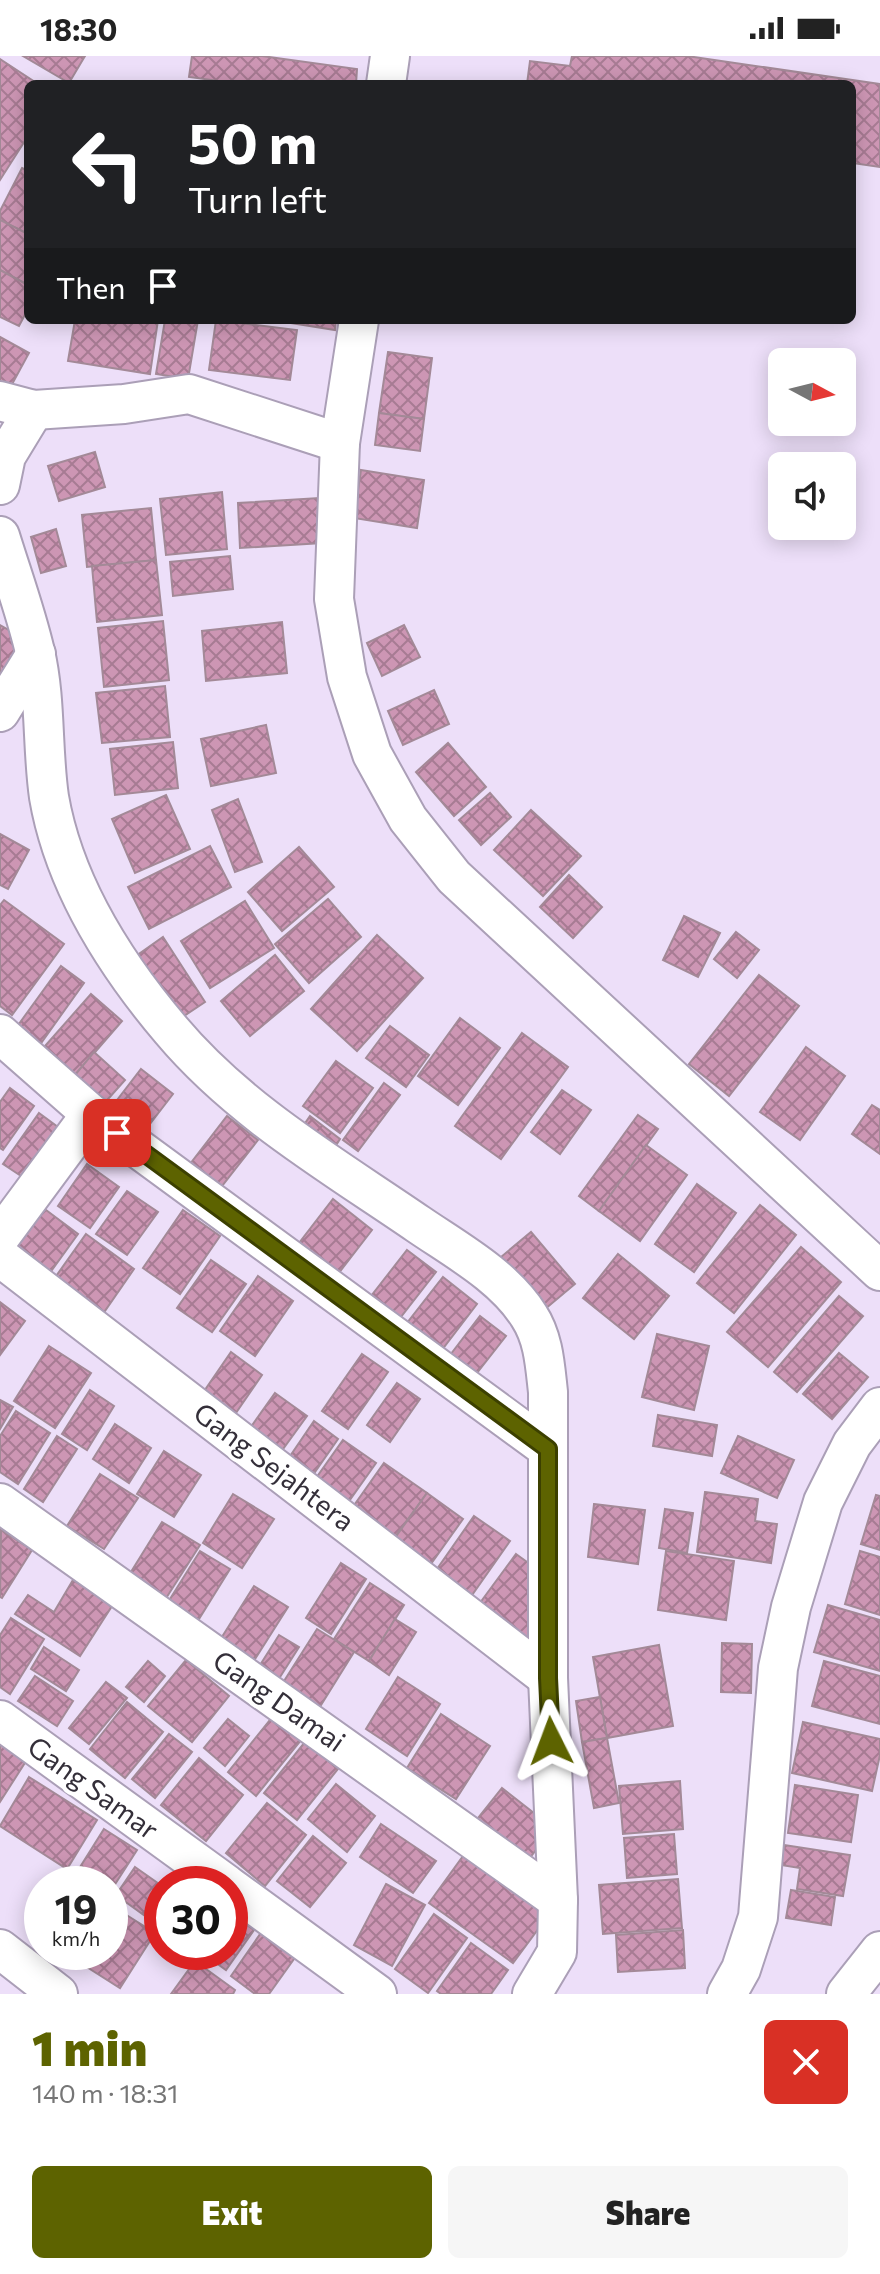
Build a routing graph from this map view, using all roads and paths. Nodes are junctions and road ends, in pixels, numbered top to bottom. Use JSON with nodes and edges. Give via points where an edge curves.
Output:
{"nodes":[{"id":1,"x":390,"y":56,"type":"edge"},
{"id":2,"x":387,"y":80,"type":"edge"},
{"id":3,"x":358,"y":324,"type":"edge"},
{"id":4,"x":17,"y":405,"type":"edge"},
{"id":5,"x":340,"y":443,"type":"junction"},
{"id":6,"x":0,"y":485,"type":"edge"},
{"id":7,"x":0,"y":536,"type":"edge"},
{"id":8,"x":36,"y":654,"type":"junction"},
{"id":9,"x":0,"y":712,"type":"edge"},
{"id":10,"x":0,"y":1034,"type":"edge"},
{"id":11,"x":91,"y":1114,"type":"junction"},
{"id":12,"x":0,"y":1237,"type":"edge"},
{"id":13,"x":0,"y":1257,"type":"edge"},
{"id":14,"x":880,"y":1271,"type":"edge"},
{"id":15,"x":880,"y":1407,"type":"edge"},
{"id":16,"x":548,"y":1449,"type":"junction"},
{"id":17,"x":0,"y":1503,"type":"edge"},
{"id":18,"x":548,"y":1678,"type":"junction"},
{"id":19,"x":0,"y":1720,"type":"edge"},
{"id":20,"x":201,"y":1866,"type":"edge"},
{"id":21,"x":248,"y":1900,"type":"edge"},
{"id":22,"x":558,"y":1900,"type":"junction"},
{"id":23,"x":0,"y":1949,"type":"edge"},
{"id":24,"x":880,"y":1951,"type":"edge"},
{"id":25,"x":58,"y":1994,"type":"edge"},
{"id":26,"x":377,"y":1994,"type":"edge"},
{"id":27,"x":532,"y":1994,"type":"edge"},
{"id":28,"x":727,"y":1994,"type":"edge"},
{"id":29,"x":846,"y":1994,"type":"edge"}],
"edges":[{"from":1,"to":2,"type":"street"},
{"from":3,"to":5,"type":"street"},
{"from":4,"to":5,"type":"street","via":[[124,404],[189,394]]},
{"from":4,"to":6,"type":"street"},
{"from":5,"to":14,"type":"street","via":[[334,599],[347,677],[372,754],[408,819],[454,877]]},
{"from":7,"to":8,"type":"street"},
{"from":8,"to":9,"type":"street"},
{"from":8,"to":16,"type":"street","via":[[53,811],[87,907],[121,968],[172,1032],[256,1113],[471,1261],[516,1300],[538,1333],[543,1352]]},
{"from":10,"to":11,"type":"street"},
{"from":11,"to":12,"type":"street"},
{"from":11,"to":16,"type":"street"},
{"from":13,"to":18,"type":"street","name":"Gang Sejahtera"},
{"from":15,"to":28,"type":"street","via":[[852,1444],[823,1502],[791,1607],[778,1668],[758,1917]]},
{"from":16,"to":18,"type":"street"},
{"from":17,"to":22,"type":"street","name":"Gang Damai"},
{"from":18,"to":22,"type":"street"},
{"from":19,"to":20,"type":"street","name":"Gang Samar"},
{"from":21,"to":26,"type":"street","name":"Gang Samar"},
{"from":22,"to":27,"type":"street","via":[[557,1952]]},
{"from":23,"to":25,"type":"street"},
{"from":24,"to":29,"type":"street"}]}
